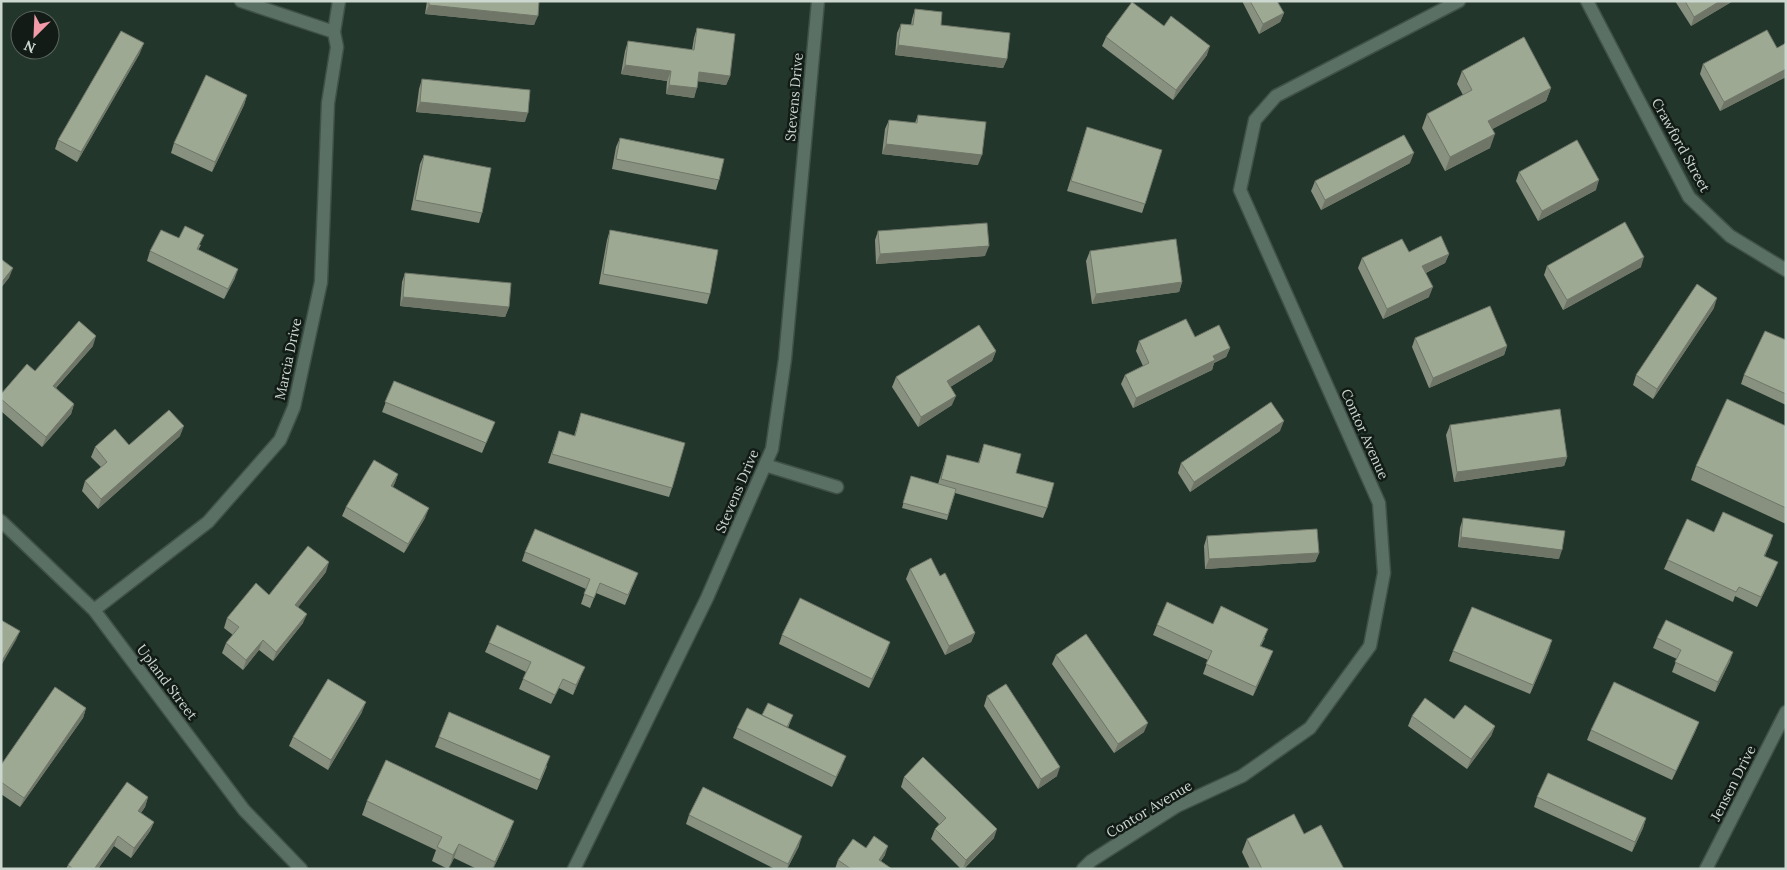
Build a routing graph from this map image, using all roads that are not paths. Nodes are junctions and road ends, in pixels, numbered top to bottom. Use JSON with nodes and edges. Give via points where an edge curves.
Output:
{"nodes":[{"id":1,"x":241,"y":1,"type":"edge"},
{"id":2,"x":339,"y":1,"type":"edge"},
{"id":3,"x":818,"y":1,"type":"edge"},
{"id":4,"x":1459,"y":1,"type":"edge"},
{"id":5,"x":1587,"y":1,"type":"edge"},
{"id":6,"x":334,"y":32,"type":"junction"},
{"id":7,"x":1786,"y":270,"type":"edge"},
{"id":8,"x":765,"y":465,"type":"junction"},
{"id":9,"x":837,"y":487,"type":"dead end"},
{"id":10,"x":1,"y":521,"type":"edge"},
{"id":11,"x":94,"y":610,"type":"junction"},
{"id":12,"x":1786,"y":712,"type":"edge"},
{"id":13,"x":300,"y":869,"type":"edge"},
{"id":14,"x":574,"y":869,"type":"edge"},
{"id":15,"x":1083,"y":869,"type":"edge"},
{"id":16,"x":1706,"y":869,"type":"edge"}],
"edges":[{"from":1,"to":6,"type":"street"},
{"from":2,"to":6,"type":"street","name":"Marcia Drive"},
{"from":3,"to":8,"type":"street","name":"Stevens Drive","via":[[786,359],[772,449]]},
{"from":4,"to":15,"type":"street","name":"Contor Avenue","via":[[1276,96],[1255,120],[1240,190],[1379,502],[1384,573],[1370,646],[1310,728],[1242,776],[1177,806]]},
{"from":5,"to":7,"type":"street","name":"Crawford Street","via":[[1689,198],[1730,236]]},
{"from":6,"to":11,"type":"street","name":"Marcia Drive","via":[[337,47],[328,103],[321,282],[294,407],[280,440],[208,522]]},
{"from":8,"to":9,"type":"street"},
{"from":8,"to":14,"type":"street","name":"Stevens Drive","via":[[708,598]]},
{"from":10,"to":11,"type":"street","name":"Upland Street"},
{"from":11,"to":13,"type":"street","name":"Upland Street","via":[[244,810]]},
{"from":12,"to":16,"type":"street","name":"Jensen Drive"}]}
